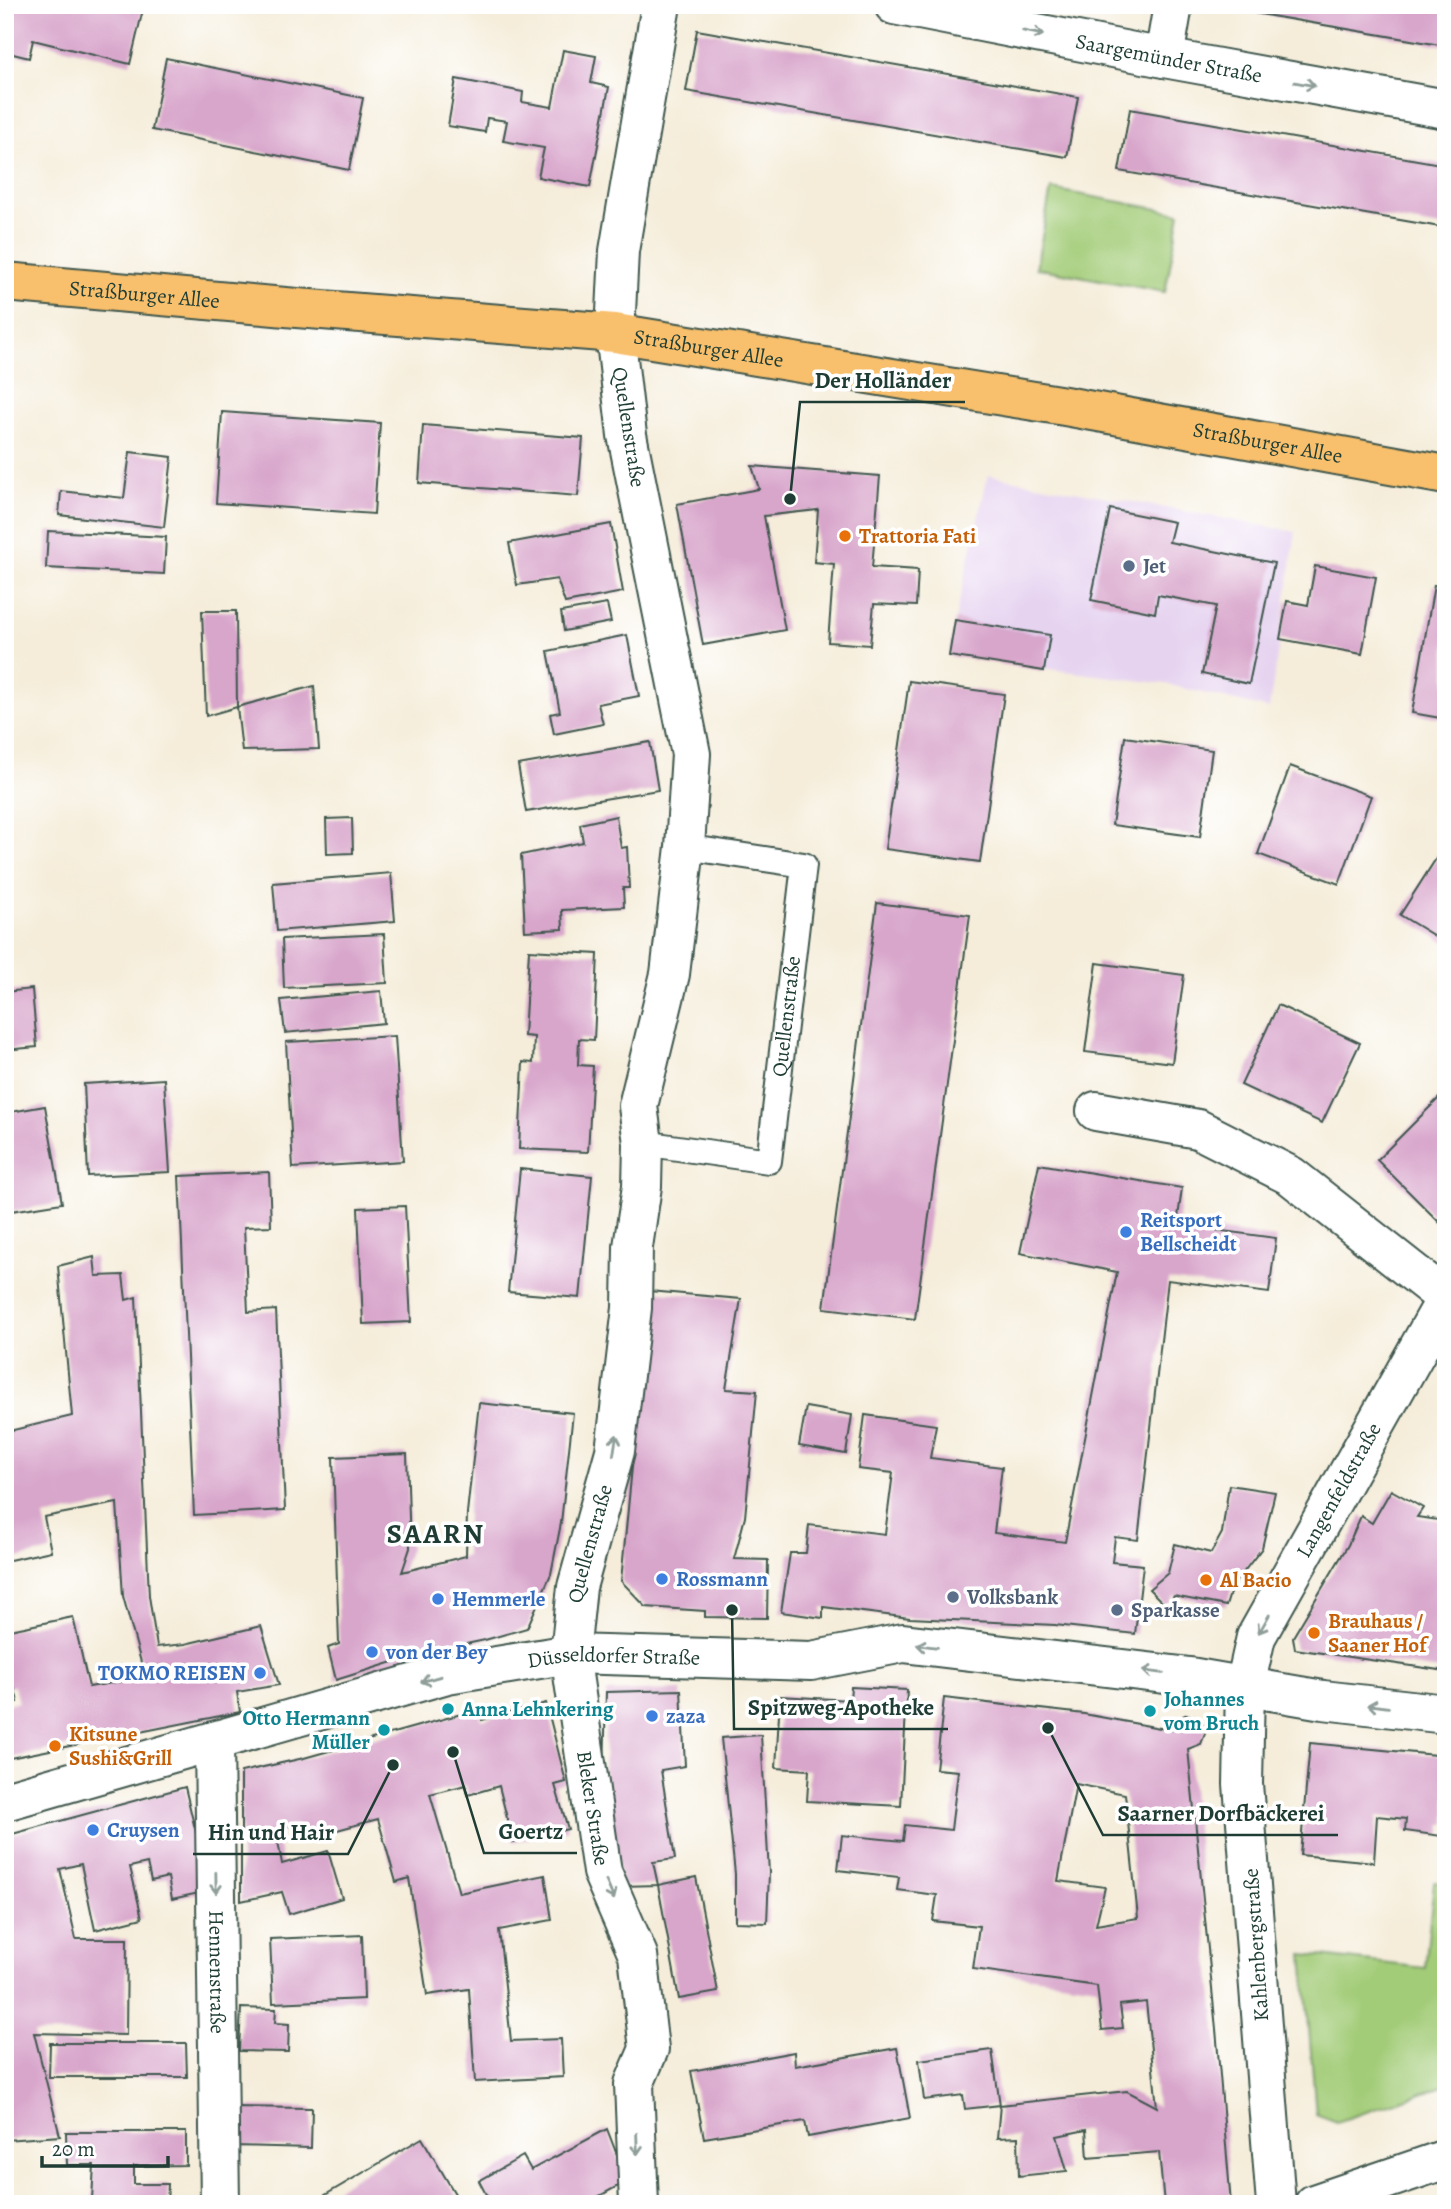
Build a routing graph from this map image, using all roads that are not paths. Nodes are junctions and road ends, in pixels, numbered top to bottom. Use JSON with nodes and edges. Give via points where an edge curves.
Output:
{"nodes":[{"id":1,"x":661,"y":5,"type":"edge"},
{"id":2,"x":894,"y":5,"type":"edge"},
{"id":3,"x":1173,"y":5,"type":"edge"},
{"id":4,"x":1164,"y":58,"type":"junction"},
{"id":5,"x":1446,"y":109,"type":"edge"},
{"id":6,"x":5,"y":282,"type":"edge"},
{"id":7,"x":615,"y":332,"type":"junction"},
{"id":8,"x":1446,"y":475,"type":"edge"},
{"id":9,"x":685,"y":847,"type":"junction"},
{"id":10,"x":1096,"y":1111,"type":"dead end"},
{"id":11,"x":643,"y":1143,"type":"junction"},
{"id":12,"x":1446,"y":1298,"type":"edge"},
{"id":13,"x":570,"y":1654,"type":"junction"},
{"id":14,"x":1245,"y":1686,"type":"junction"},
{"id":15,"x":1446,"y":1714,"type":"edge"},
{"id":16,"x":214,"y":1741,"type":"junction"},
{"id":17,"x":5,"y":1801,"type":"edge"},
{"id":18,"x":1446,"y":2159,"type":"edge"},
{"id":19,"x":220,"y":2204,"type":"edge"},
{"id":20,"x":639,"y":2204,"type":"edge"},
{"id":21,"x":1276,"y":2204,"type":"edge"},
{"id":22,"x":1314,"y":2204,"type":"edge"}],
"edges":[{"from":1,"to":7,"type":"street","name":"Quellenstraße","via":[[619,251]]},
{"from":2,"to":4,"type":"street","name":"Saargemünder Straße","one_way":true},
{"from":3,"to":4,"type":"street"},
{"from":4,"to":5,"type":"street","name":"Saargemünder Straße","one_way":true},
{"from":6,"to":7,"type":"main road","name":"Straßburger Allee"},
{"from":7,"to":8,"type":"main road","name":"Straßburger Allee"},
{"from":7,"to":9,"type":"street","name":"Quellenstraße","via":[[627,435],[691,754]]},
{"from":9,"to":11,"type":"street","name":"Quellenstraße","via":[[670,974],[638,1106]]},
{"from":9,"to":11,"type":"lane","name":"Quellenstraße","via":[[804,865],[769,1161]]},
{"from":10,"to":12,"type":"street","name":"Langenfeldstraße","via":[[1198,1129],[1291,1176]]},
{"from":13,"to":11,"type":"street","name":"Quellenstraße","one_way":true,"via":[[577,1587],[615,1451],[632,1308]]},
{"from":12,"to":14,"type":"street","name":"Langenfeldstraße","one_way":true,"via":[[1256,1637]]},
{"from":14,"to":13,"type":"street","name":"Düsseldorfer Straße","one_way":true,"via":[[903,1643],[811,1661]]},
{"from":13,"to":16,"type":"street","name":"Düsseldorfer Straße","one_way":true,"via":[[447,1675]]},
{"from":13,"to":20,"type":"street","name":"Bleker Straße","one_way":true,"via":[[602,1872],[638,1955],[649,2049],[635,2084]]},
{"from":15,"to":14,"type":"street","name":"Düsseldorfer Straße","one_way":true},
{"from":14,"to":21,"type":"street","name":"Kahlenbergstraße","via":[[1243,1784]]},
{"from":16,"to":17,"type":"street","name":"Düsseldorfer Straße"},
{"from":16,"to":19,"type":"street","name":"Hennenstraße","one_way":true},
{"from":18,"to":22,"type":"street"}]}
